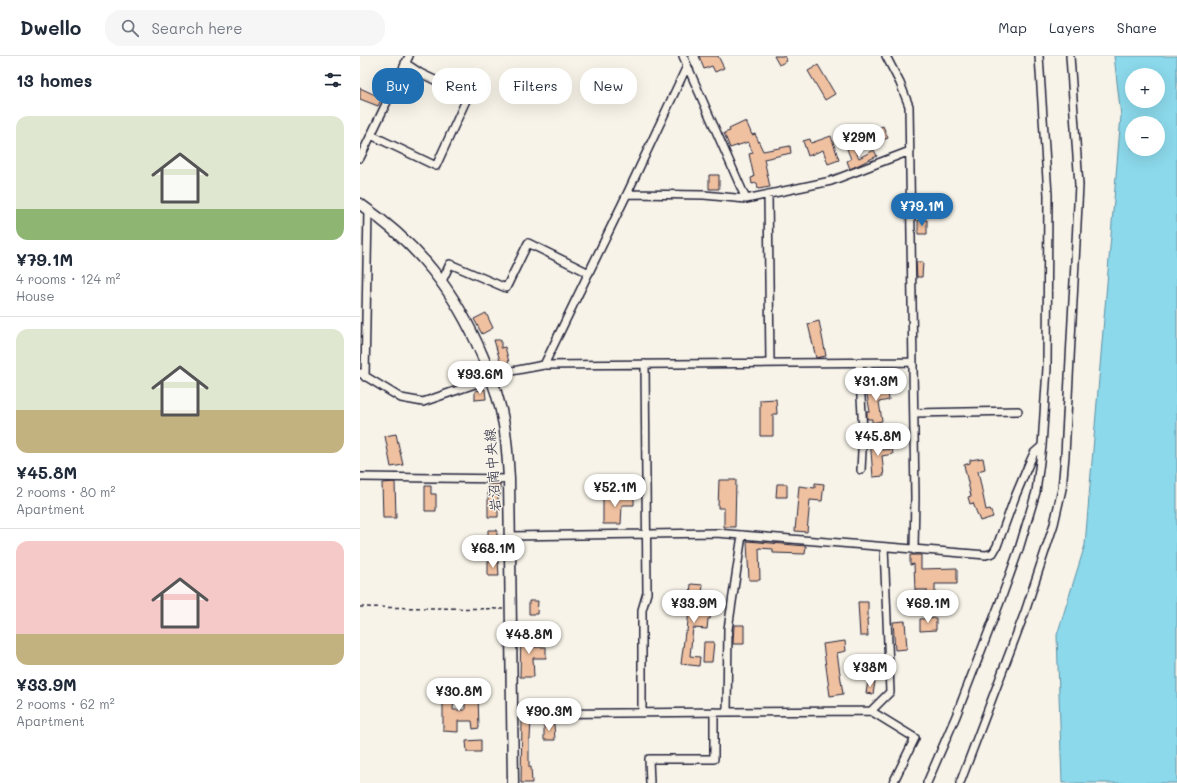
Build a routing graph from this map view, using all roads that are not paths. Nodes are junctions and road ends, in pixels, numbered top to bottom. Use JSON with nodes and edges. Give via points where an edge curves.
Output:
{"nodes":[{"id":1,"x":409,"y":56,"type":"edge"},
{"id":2,"x":684,"y":56,"type":"edge"},
{"id":3,"x":886,"y":56,"type":"edge"},
{"id":4,"x":1036,"y":56,"type":"edge"},
{"id":5,"x":1070,"y":56,"type":"edge"},
{"id":6,"x":1039,"y":60,"type":"edge"},
{"id":7,"x":405,"y":63,"type":"junction"},
{"id":8,"x":687,"y":66,"type":"junction"},
{"id":9,"x":371,"y":135,"type":"junction"},
{"id":10,"x":910,"y":151,"type":"junction"},
{"id":11,"x":360,"y":158,"type":"edge"},
{"id":12,"x":627,"y":194,"type":"junction"},
{"id":13,"x":768,"y":194,"type":"junction"},
{"id":14,"x":746,"y":199,"type":"junction"},
{"id":15,"x":364,"y":207,"type":"edge"},
{"id":16,"x":589,"y":273,"type":"junction"},
{"id":17,"x":442,"y":281,"type":"junction"},
{"id":18,"x":860,"y":362,"type":"junction"},
{"id":19,"x":912,"y":362,"type":"junction"},
{"id":20,"x":770,"y":363,"type":"junction"},
{"id":21,"x":645,"y":364,"type":"junction"},
{"id":22,"x":544,"y":365,"type":"junction"},
{"id":23,"x":362,"y":375,"type":"edge"},
{"id":24,"x":491,"y":375,"type":"junction"},
{"id":25,"x":1018,"y":411,"type":"dead end"},
{"id":26,"x":914,"y":413,"type":"junction"},
{"id":27,"x":1042,"y":446,"type":"junction"},
{"id":28,"x":861,"y":470,"type":"dead end"},
{"id":29,"x":360,"y":477,"type":"edge"},
{"id":30,"x":509,"y":479,"type":"junction"},
{"id":31,"x":646,"y":534,"type":"junction"},
{"id":32,"x":742,"y":535,"type":"junction"},
{"id":33,"x":510,"y":536,"type":"junction"},
{"id":34,"x":884,"y":547,"type":"junction"},
{"id":35,"x":914,"y":550,"type":"junction"},
{"id":36,"x":871,"y":711,"type":"junction"},
{"id":37,"x":714,"y":712,"type":"junction"},
{"id":38,"x":727,"y":712,"type":"junction"},
{"id":39,"x":642,"y":713,"type":"junction"},
{"id":40,"x":512,"y":714,"type":"junction"},
{"id":41,"x":513,"y":783,"type":"edge"},
{"id":42,"x":650,"y":783,"type":"edge"},
{"id":43,"x":893,"y":783,"type":"edge"},
{"id":44,"x":927,"y":783,"type":"edge"},
{"id":45,"x":960,"y":783,"type":"edge"}],
"edges":[{"from":1,"to":7,"type":"street"},
{"from":2,"to":8,"type":"street"},
{"from":3,"to":10,"type":"street","via":[[909,106]]},
{"from":4,"to":6,"type":"street"},
{"from":5,"to":45,"type":"street","via":[[1079,185],[1062,489],[1054,524],[1025,612]]},
{"from":6,"to":27,"type":"street","via":[[1048,195],[1047,368]]},
{"from":7,"to":9,"type":"street"},
{"from":7,"to":9,"type":"street","via":[[468,96],[436,166]]},
{"from":8,"to":12,"type":"street"},
{"from":8,"to":14,"type":"street"},
{"from":9,"to":11,"type":"street"},
{"from":10,"to":13,"type":"street","via":[[831,181]]},
{"from":10,"to":19,"type":"street"},
{"from":12,"to":14,"type":"street","via":[[704,194]]},
{"from":12,"to":16,"type":"street"},
{"from":13,"to":14,"type":"street"},
{"from":13,"to":20,"type":"street"},
{"from":15,"to":17,"type":"street","name":"岩沼南中央線","via":[[414,249]]},
{"from":15,"to":23,"type":"street"},
{"from":16,"to":17,"type":"street","via":[[528,243],[506,288],[450,264]]},
{"from":16,"to":22,"type":"street"},
{"from":17,"to":24,"type":"street","name":"岩沼南中央線","via":[[464,315]]},
{"from":18,"to":19,"type":"street"},
{"from":18,"to":20,"type":"street"},
{"from":18,"to":28,"type":"street","via":[[863,432]]},
{"from":19,"to":26,"type":"street"},
{"from":20,"to":21,"type":"street"},
{"from":21,"to":22,"type":"street"},
{"from":21,"to":31,"type":"street"},
{"from":22,"to":24,"type":"street"},
{"from":23,"to":24,"type":"street","via":[[401,398],[423,402],[478,383]]},
{"from":24,"to":30,"type":"street","name":"岩沼南中央線","via":[[504,423]]},
{"from":25,"to":26,"type":"street"},
{"from":26,"to":35,"type":"street"},
{"from":27,"to":35,"type":"street","via":[[1034,453],[1028,466],[993,553],[978,555]]},
{"from":27,"to":44,"type":"street","via":[[1036,492],[1019,549],[956,716]]},
{"from":29,"to":30,"type":"street"},
{"from":30,"to":33,"type":"street","name":"岩沼南中央線"},
{"from":31,"to":32,"type":"street"},
{"from":31,"to":33,"type":"street"},
{"from":31,"to":39,"type":"street","via":[[646,593],[642,610]]},
{"from":32,"to":34,"type":"street"},
{"from":32,"to":38,"type":"street","via":[[728,629]]},
{"from":33,"to":40,"type":"street","name":"岩沼南中央線"},
{"from":34,"to":35,"type":"street"},
{"from":34,"to":36,"type":"street","via":[[890,692]]},
{"from":36,"to":38,"type":"street"},
{"from":36,"to":43,"type":"street","via":[[915,738]]},
{"from":37,"to":38,"type":"street"},
{"from":37,"to":39,"type":"street"},
{"from":37,"to":42,"type":"street","via":[[714,759],[649,759]]},
{"from":39,"to":40,"type":"street"},
{"from":40,"to":41,"type":"street","name":"岩沼南中央線"}]}
